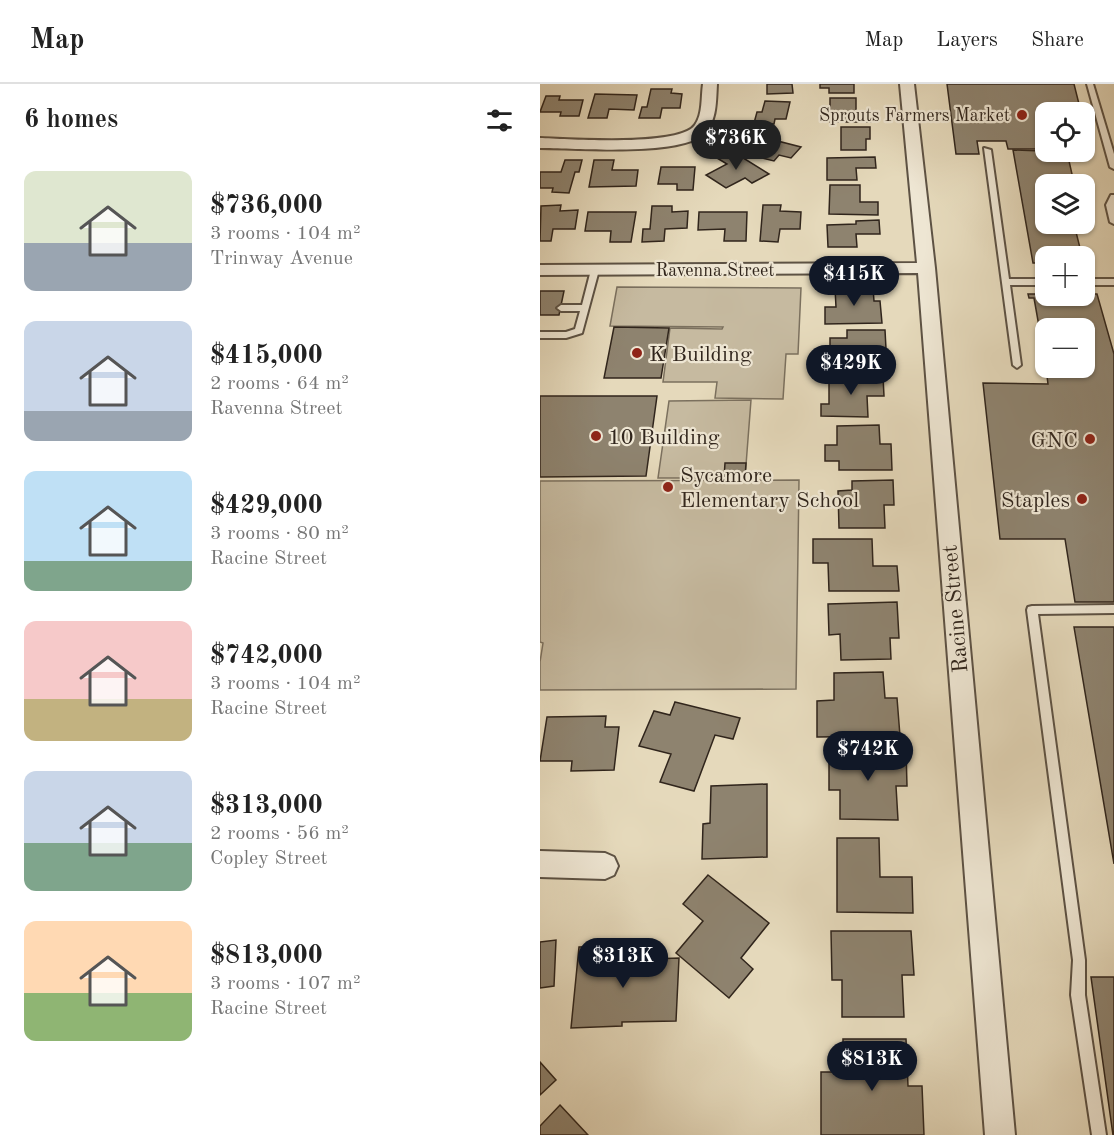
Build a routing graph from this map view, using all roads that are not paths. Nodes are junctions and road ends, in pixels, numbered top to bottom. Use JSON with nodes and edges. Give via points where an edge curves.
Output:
{"nodes":[{"id":1,"x":710,"y":84,"type":"edge"},
{"id":2,"x":907,"y":84,"type":"edge"},
{"id":3,"x":1090,"y":84,"type":"edge"},
{"id":4,"x":540,"y":142,"type":"edge"},
{"id":5,"x":987,"y":150,"type":"dead end"},
{"id":6,"x":1114,"y":167,"type":"edge"},
{"id":7,"x":1114,"y":196,"type":"edge"},
{"id":8,"x":1114,"y":222,"type":"edge"},
{"id":9,"x":926,"y":268,"type":"junction"},
{"id":10,"x":540,"y":270,"type":"edge"},
{"id":11,"x":595,"y":270,"type":"junction"},
{"id":12,"x":1005,"y":282,"type":"junction"},
{"id":13,"x":1035,"y":282,"type":"edge"},
{"id":14,"x":1095,"y":282,"type":"edge"},
{"id":15,"x":1114,"y":282,"type":"edge"},
{"id":16,"x":561,"y":308,"type":"dead end"},
{"id":17,"x":585,"y":308,"type":"junction"},
{"id":18,"x":540,"y":335,"type":"edge"},
{"id":19,"x":1017,"y":365,"type":"dead end"},
{"id":20,"x":1114,"y":609,"type":"edge"},
{"id":21,"x":540,"y":864,"type":"edge"},
{"id":22,"x":605,"y":866,"type":"dead end"},
{"id":23,"x":1000,"y":1135,"type":"edge"},
{"id":24,"x":1099,"y":1135,"type":"edge"}],
"edges":[{"from":1,"to":4,"type":"street","via":[[705,123],[697,133],[681,141]]},
{"from":2,"to":9,"type":"street","name":"Racine Street"},
{"from":3,"to":6,"type":"lane"},
{"from":5,"to":12,"type":"lane"},
{"from":7,"to":8,"type":"lane","via":[[1110,205]]},
{"from":9,"to":11,"type":"street","name":"Ravenna Street"},
{"from":9,"to":23,"type":"street","name":"Racine Street"},
{"from":10,"to":11,"type":"street","name":"Ravenna Street"},
{"from":11,"to":17,"type":"lane"},
{"from":12,"to":13,"type":"lane"},
{"from":12,"to":19,"type":"lane"},
{"from":14,"to":15,"type":"lane"},
{"from":16,"to":17,"type":"lane"},
{"from":17,"to":18,"type":"lane","via":[[579,331]]},
{"from":20,"to":24,"type":"lane","via":[[1032,610],[1079,960],[1078,995]]},
{"from":21,"to":22,"type":"street"}]}
